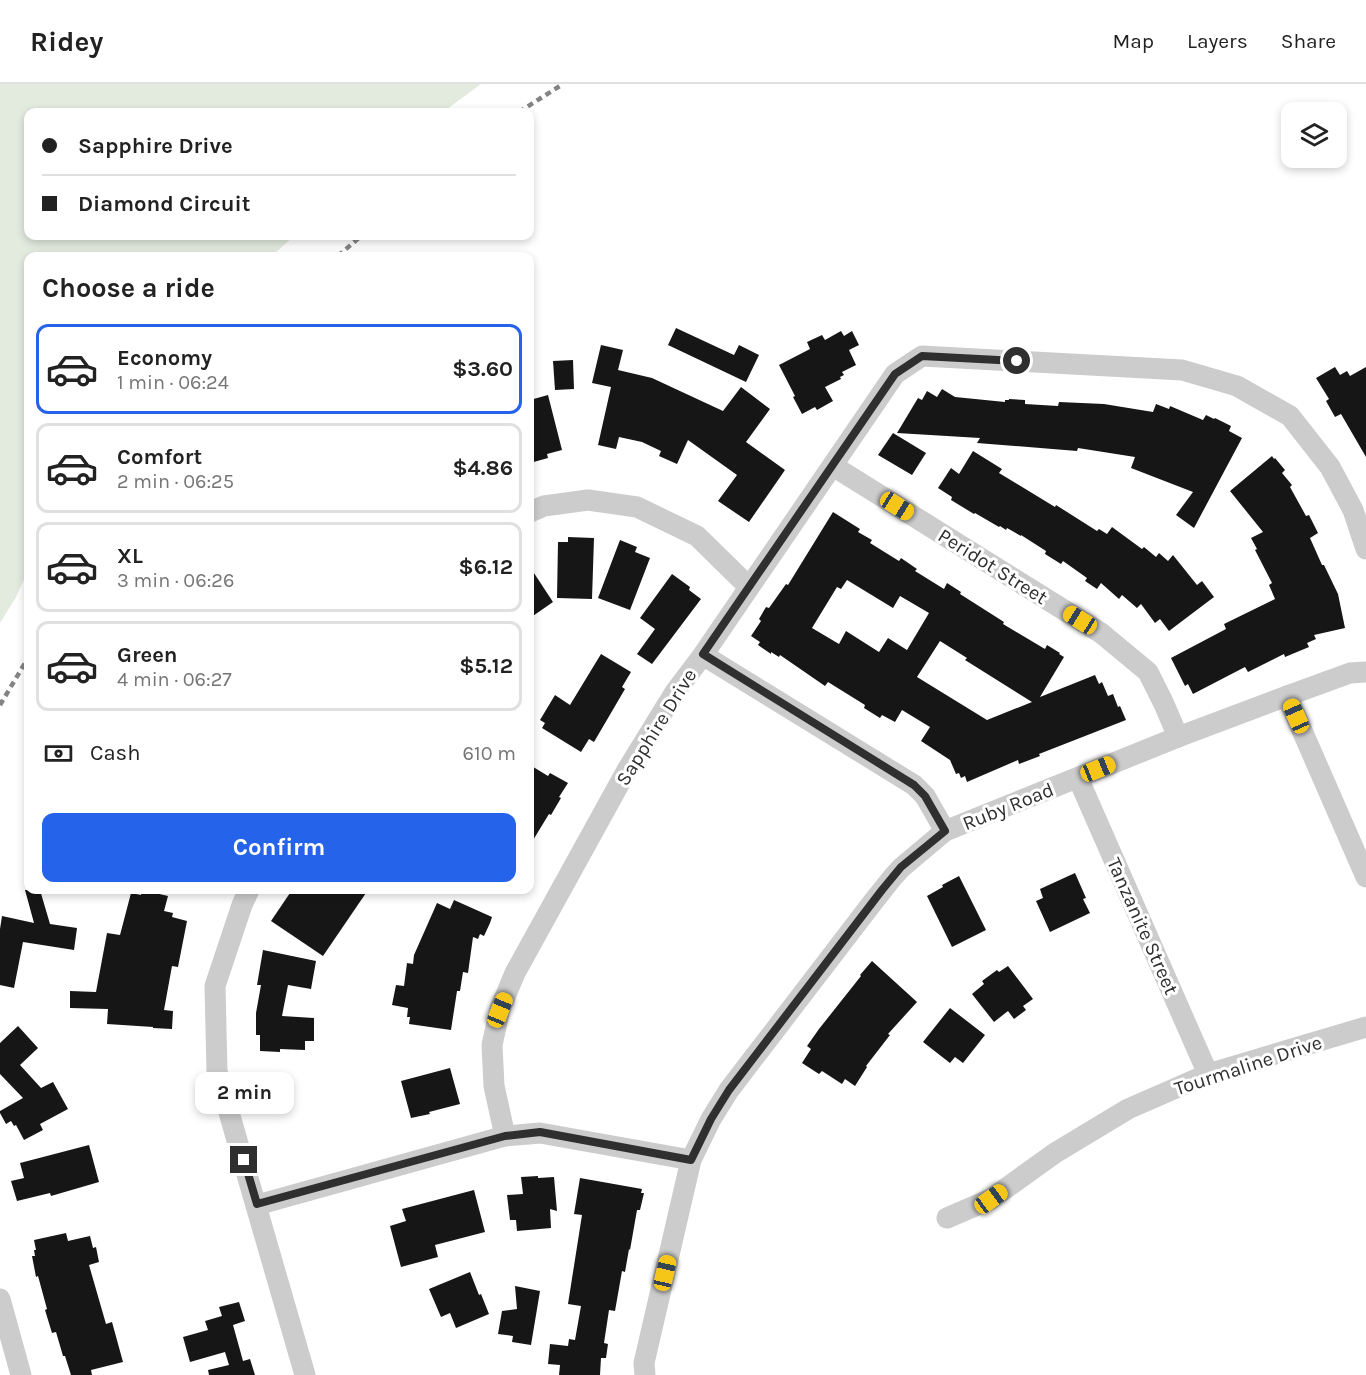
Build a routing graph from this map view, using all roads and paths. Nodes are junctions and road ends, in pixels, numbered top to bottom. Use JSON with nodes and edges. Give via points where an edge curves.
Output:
{"nodes":[{"id":1,"x":833,"y":466,"type":"junction"},
{"id":2,"x":534,"y":510,"type":"edge"},
{"id":3,"x":1366,"y":549,"type":"edge"},
{"id":4,"x":749,"y":586,"type":"junction"},
{"id":5,"x":703,"y":654,"type":"junction"},
{"id":6,"x":1366,"y":672,"type":"edge"},
{"id":7,"x":1287,"y":696,"type":"junction"},
{"id":8,"x":1178,"y":737,"type":"junction"},
{"id":9,"x":1078,"y":778,"type":"junction"},
{"id":10,"x":945,"y":831,"type":"junction"},
{"id":11,"x":1366,"y":877,"type":"edge"},
{"id":12,"x":247,"y":894,"type":"edge"},
{"id":13,"x":1366,"y":1027,"type":"edge"},
{"id":14,"x":1208,"y":1074,"type":"junction"},
{"id":15,"x":505,"y":1136,"type":"junction"},
{"id":16,"x":691,"y":1160,"type":"junction"},
{"id":17,"x":257,"y":1204,"type":"junction"},
{"id":18,"x":947,"y":1218,"type":"dead end"},
{"id":19,"x":0,"y":1299,"type":"edge"},
{"id":20,"x":21,"y":1375,"type":"edge"},
{"id":21,"x":305,"y":1375,"type":"edge"},
{"id":22,"x":645,"y":1375,"type":"edge"}],
"edges":[{"from":1,"to":3,"type":"street","name":"Sapphire Drive","via":[[895,374],[922,356],[1182,370],[1237,386],[1290,416],[1329,467],[1353,510]]},
{"from":1,"to":4,"type":"street","name":"Sapphire Drive"},
{"from":1,"to":8,"type":"street","name":"Peridot Street","via":[[1101,633],[1148,672]]},
{"from":2,"to":4,"type":"street","via":[[588,500],[637,507],[697,537]]},
{"from":4,"to":5,"type":"street","name":"Sapphire Drive"},
{"from":5,"to":10,"type":"street","via":[[914,785]]},
{"from":5,"to":15,"type":"street","name":"Sapphire Drive","via":[[627,770],[515,973],[500,1010],[492,1046],[494,1086]]},
{"from":6,"to":7,"type":"street","name":"Ruby Road","via":[[1350,673]]},
{"from":7,"to":8,"type":"street","name":"Ruby Road"},
{"from":7,"to":11,"type":"street"},
{"from":8,"to":9,"type":"street","name":"Ruby Road"},
{"from":9,"to":10,"type":"street","name":"Ruby Road"},
{"from":9,"to":14,"type":"street","name":"Tanzanite Street"},
{"from":10,"to":16,"type":"street","name":"Ruby Road","via":[[901,867],[873,902],[729,1090]]},
{"from":12,"to":17,"type":"street","via":[[215,986],[217,1071]]},
{"from":13,"to":14,"type":"street","name":"Tourmaline Drive"},
{"from":14,"to":18,"type":"street","name":"Tourmaline Drive","via":[[1128,1109],[1055,1153],[991,1199]]},
{"from":15,"to":16,"type":"street","via":[[540,1132]]},
{"from":15,"to":17,"type":"street"},
{"from":16,"to":22,"type":"street","name":"Ruby Road","via":[[644,1363]]},
{"from":17,"to":21,"type":"street"},
{"from":19,"to":20,"type":"street"}]}
